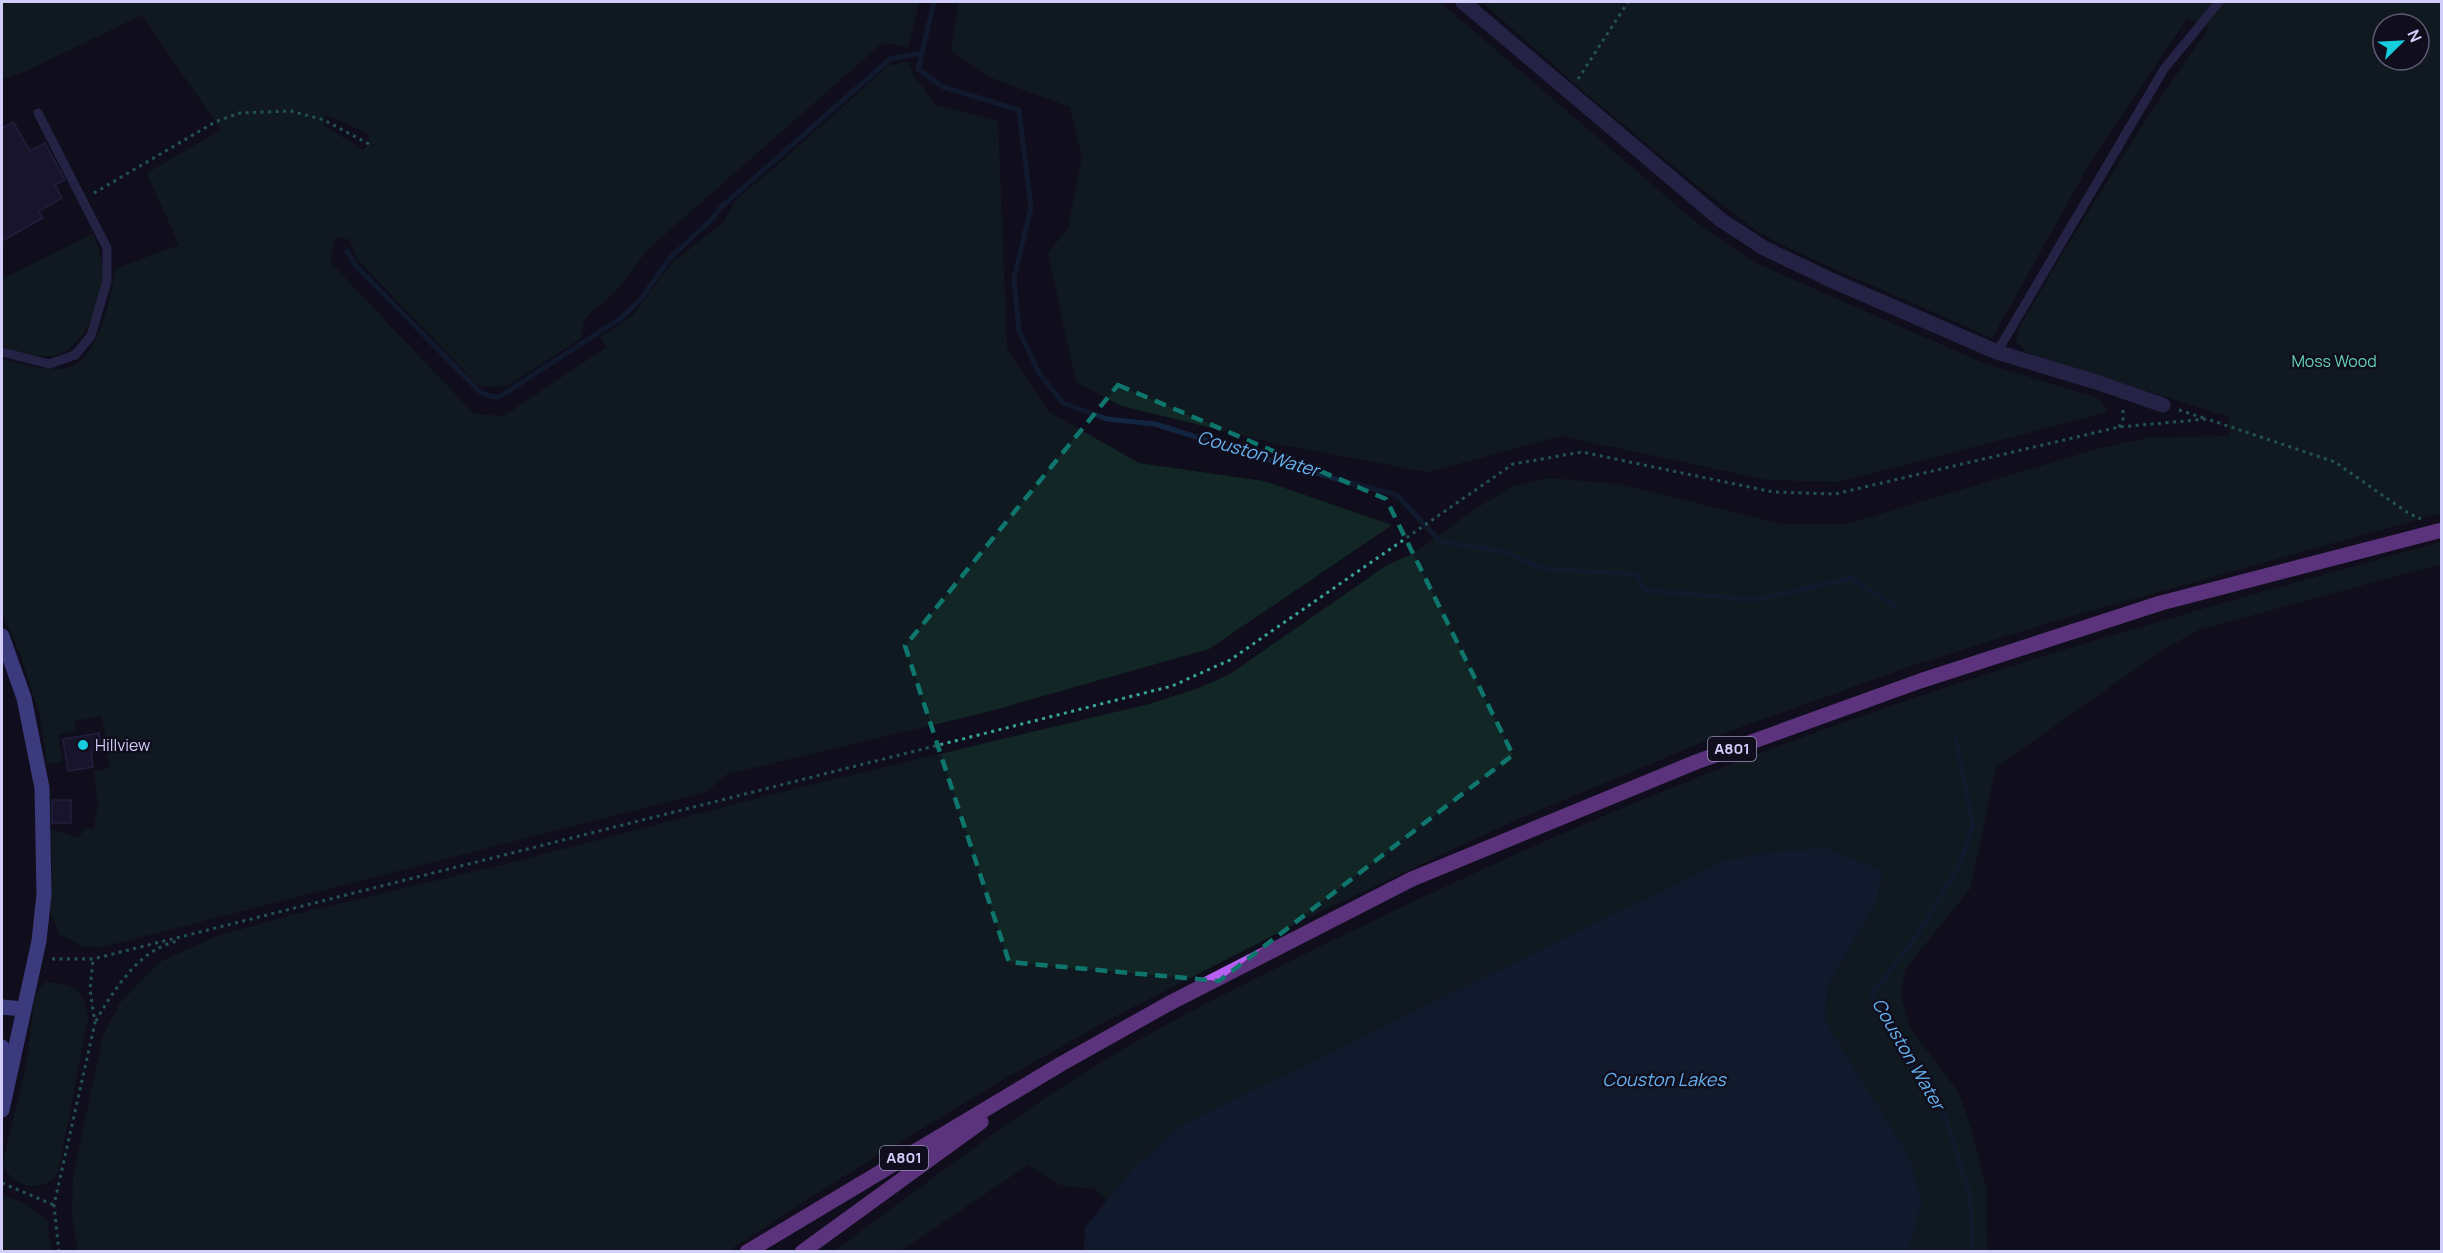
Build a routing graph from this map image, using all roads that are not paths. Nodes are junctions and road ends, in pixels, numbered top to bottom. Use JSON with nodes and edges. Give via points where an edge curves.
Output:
{"nodes":[{"id":1,"x":1463,"y":2,"type":"edge"},
{"id":2,"x":2218,"y":2,"type":"edge"},
{"id":3,"x":38,"y":113,"type":"dead end"},
{"id":4,"x":2,"y":352,"type":"edge"},
{"id":5,"x":1996,"y":352,"type":"junction"},
{"id":6,"x":2163,"y":405,"type":"road end"},
{"id":7,"x":2442,"y":530,"type":"edge"},
{"id":8,"x":2,"y":636,"type":"edge"},
{"id":9,"x":2,"y":1007,"type":"edge"},
{"id":10,"x":23,"y":1009,"type":"junction"},
{"id":11,"x":2,"y":1047,"type":"edge"},
{"id":12,"x":1061,"y":1064,"type":"junction"},
{"id":13,"x":10,"y":1073,"type":"junction"},
{"id":14,"x":2,"y":1110,"type":"edge"},
{"id":15,"x":747,"y":1251,"type":"edge"},
{"id":16,"x":802,"y":1251,"type":"edge"}],
"edges":[{"from":1,"to":5,"type":"street","via":[[1721,220],[1764,248]]},
{"from":2,"to":5,"type":"lane","via":[[2164,69]]},
{"from":3,"to":4,"type":"lane","via":[[107,248],[106,281],[91,336],[75,355],[49,364]]},
{"from":5,"to":6,"type":"street"},
{"from":7,"to":12,"type":"main road","number":"A801","via":[[2161,603],[1920,681],[1696,762],[1412,879],[1168,1004]]},
{"from":8,"to":10,"type":"main road","via":[[24,698],[42,788],[44,894]]},
{"from":9,"to":10,"type":"main road"},
{"from":10,"to":13,"type":"main road"},
{"from":11,"to":13,"type":"main road"},
{"from":12,"to":15,"type":"main road","number":"A801"},
{"from":12,"to":16,"type":"main road","number":"A801"},
{"from":13,"to":14,"type":"main road"}]}
